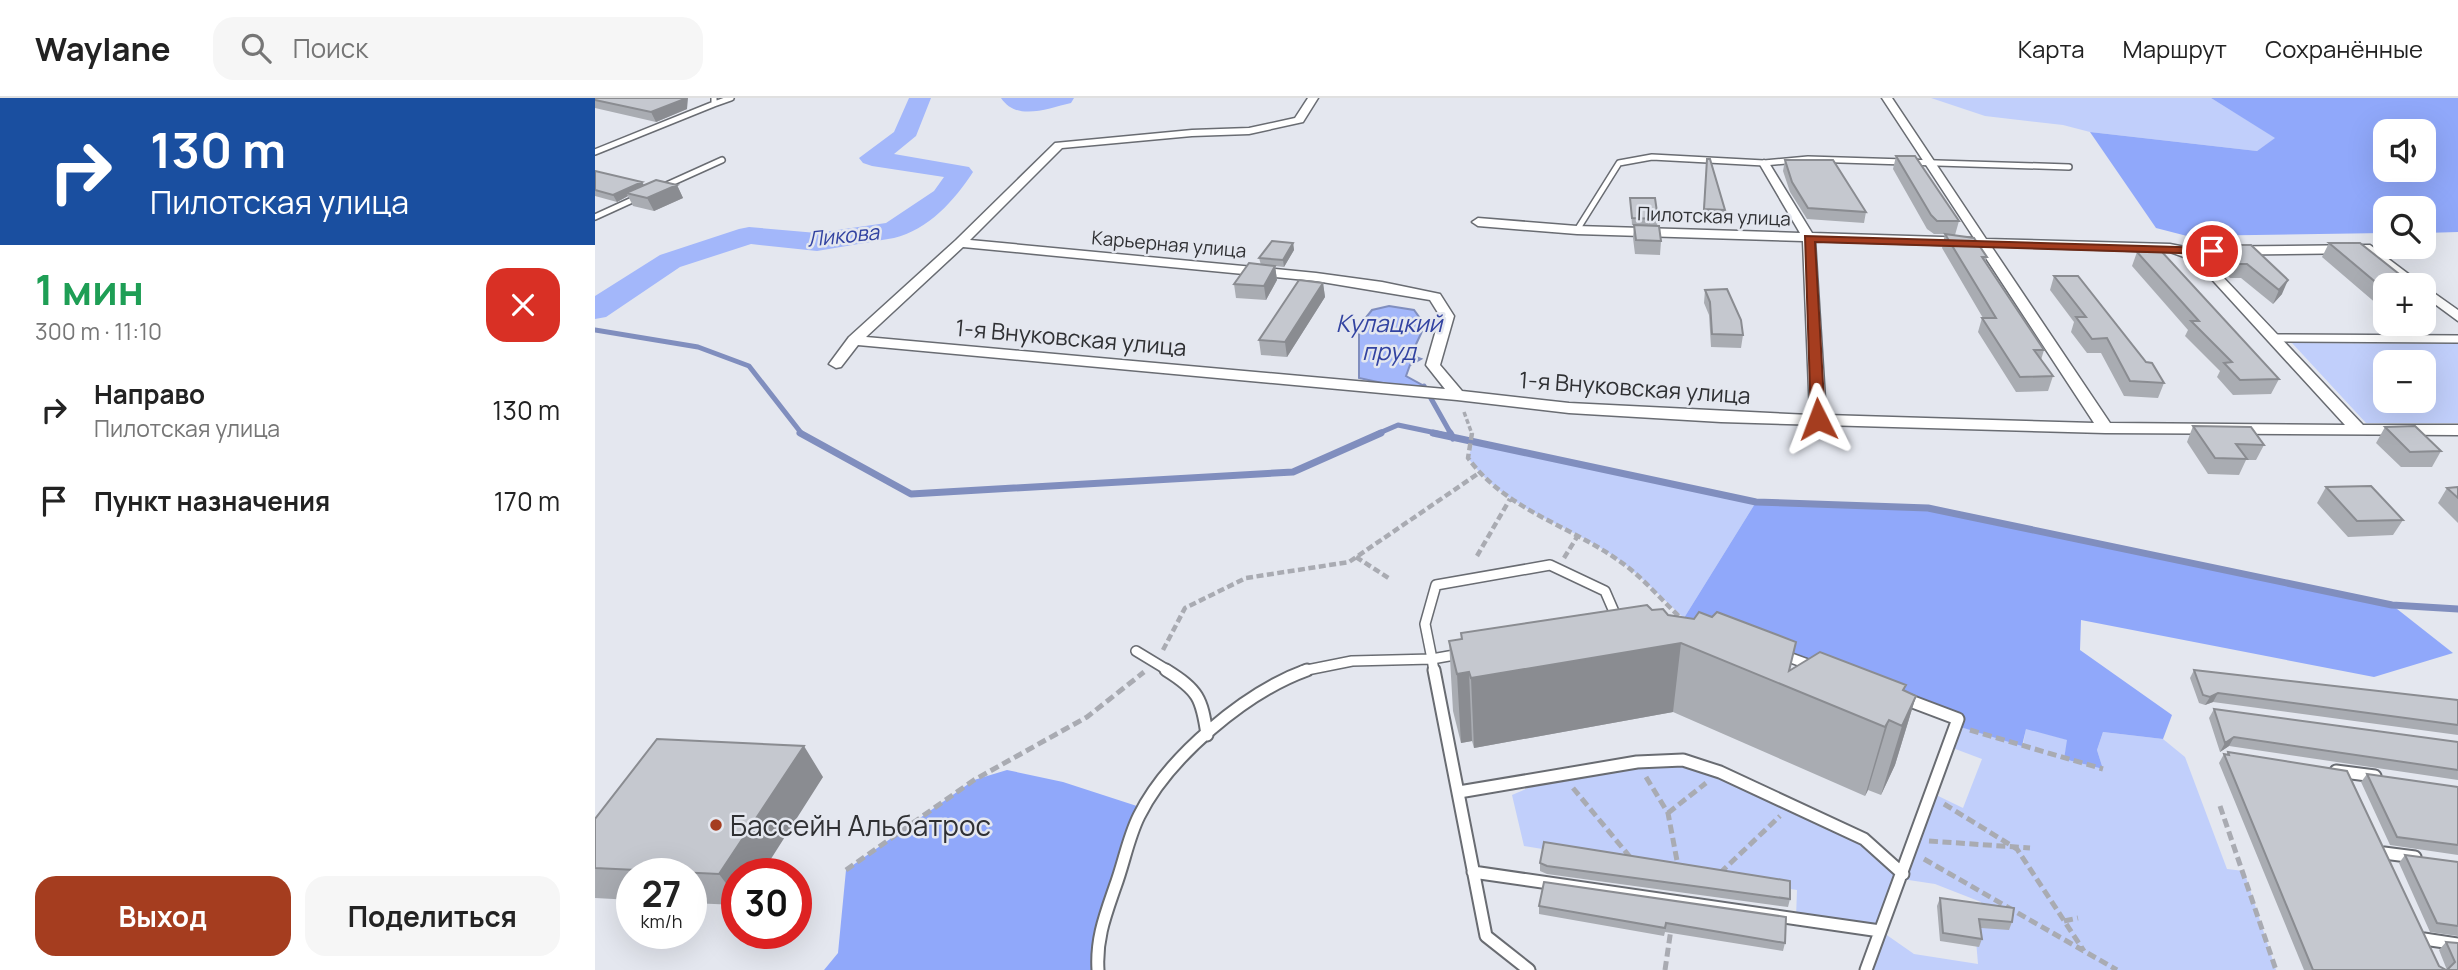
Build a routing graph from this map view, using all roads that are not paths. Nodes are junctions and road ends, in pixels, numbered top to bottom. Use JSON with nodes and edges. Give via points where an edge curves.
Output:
{"nodes":[{"id":1,"x":731,"y":98,"type":"edge"},
{"id":2,"x":1313,"y":98,"type":"edge"},
{"id":3,"x":1887,"y":98,"type":"edge"},
{"id":4,"x":714,"y":101,"type":"edge"},
{"id":5,"x":595,"y":152,"type":"edge"},
{"id":6,"x":722,"y":160,"type":"dead end"},
{"id":7,"x":1764,"y":163,"type":"junction"},
{"id":8,"x":1931,"y":164,"type":"junction"},
{"id":9,"x":2069,"y":167,"type":"dead end"},
{"id":10,"x":595,"y":217,"type":"edge"},
{"id":11,"x":1478,"y":222,"type":"dead end"},
{"id":12,"x":1577,"y":230,"type":"junction"},
{"id":13,"x":1809,"y":239,"type":"junction"},
{"id":14,"x":1982,"y":242,"type":"junction"},
{"id":15,"x":960,"y":243,"type":"junction"},
{"id":16,"x":2185,"y":251,"type":"junction"},
{"id":17,"x":2401,"y":273,"type":"edge"},
{"id":18,"x":2436,"y":300,"type":"edge"},
{"id":19,"x":2458,"y":317,"type":"edge"},
{"id":20,"x":2276,"y":338,"type":"junction"},
{"id":21,"x":2458,"y":339,"type":"edge"},
{"id":22,"x":854,"y":340,"type":"junction"},
{"id":23,"x":836,"y":364,"type":"dead end"},
{"id":24,"x":1457,"y":395,"type":"junction"},
{"id":25,"x":1818,"y":419,"type":"junction"},
{"id":26,"x":2105,"y":428,"type":"junction"},
{"id":27,"x":2359,"y":430,"type":"junction"},
{"id":28,"x":2458,"y":430,"type":"edge"},
{"id":29,"x":1620,"y":628,"type":"edge"},
{"id":30,"x":1136,"y":651,"type":"dead end"},
{"id":31,"x":1478,"y":651,"type":"edge"},
{"id":32,"x":1775,"y":652,"type":"edge"},
{"id":33,"x":1432,"y":659,"type":"junction"},
{"id":34,"x":1828,"y":671,"type":"edge"},
{"id":35,"x":1893,"y":695,"type":"edge"},
{"id":36,"x":1207,"y":735,"type":"junction"},
{"id":37,"x":2320,"y":768,"type":"edge"},
{"id":38,"x":2384,"y":778,"type":"edge"},
{"id":39,"x":1459,"y":792,"type":"junction"},
{"id":40,"x":2434,"y":860,"type":"edge"},
{"id":41,"x":2390,"y":866,"type":"edge"},
{"id":42,"x":1473,"y":872,"type":"junction"},
{"id":43,"x":1903,"y":874,"type":"junction"},
{"id":44,"x":1880,"y":931,"type":"junction"},
{"id":45,"x":2424,"y":938,"type":"edge"},
{"id":46,"x":2458,"y":944,"type":"edge"},
{"id":47,"x":1098,"y":970,"type":"edge"},
{"id":48,"x":1529,"y":970,"type":"edge"},
{"id":49,"x":1866,"y":970,"type":"edge"}],
"edges":[{"from":1,"to":4,"type":"lane"},
{"from":2,"to":15,"type":"street","via":[[1300,120],[1254,131],[1059,145]]},
{"from":3,"to":8,"type":"street"},
{"from":4,"to":5,"type":"lane"},
{"from":6,"to":10,"type":"lane"},
{"from":7,"to":8,"type":"lane","via":[[1808,159]]},
{"from":7,"to":12,"type":"lane","via":[[1652,157],[1619,163]]},
{"from":7,"to":13,"type":"street"},
{"from":8,"to":9,"type":"lane"},
{"from":8,"to":14,"type":"street"},
{"from":11,"to":12,"type":"street","name":"Пилотская улица"},
{"from":12,"to":13,"type":"street","name":"Пилотская улица"},
{"from":13,"to":14,"type":"street","name":"Пилотская улица"},
{"from":13,"to":25,"type":"street"},
{"from":14,"to":16,"type":"street","name":"Пилотская улица"},
{"from":14,"to":26,"type":"street"},
{"from":15,"to":22,"type":"street"},
{"from":15,"to":24,"type":"street","name":"Карьерная улица","via":[[1382,286],[1435,297],[1447,316],[1433,365]]},
{"from":16,"to":17,"type":"street","name":"Пилотская улица","via":[[2369,248]]},
{"from":16,"to":20,"type":"street","via":[[2199,258]]},
{"from":18,"to":19,"type":"street"},
{"from":20,"to":21,"type":"lane"},
{"from":20,"to":27,"type":"street"},
{"from":22,"to":23,"type":"street"},
{"from":22,"to":24,"type":"street","name":"1-я Внуковская улица"},
{"from":24,"to":25,"type":"street","name":"1-я Внуковская улица","via":[[1569,408]]},
{"from":25,"to":26,"type":"street","name":"1-я Внуковская улица"},
{"from":26,"to":27,"type":"street","name":"1-я Внуковская улица"},
{"from":27,"to":28,"type":"street","name":"1-я Внуковская улица"},
{"from":29,"to":33,"type":"lane","via":[[1605,591],[1549,565],[1436,585],[1425,624]]},
{"from":30,"to":36,"type":"lane","via":[[1189,684],[1203,703]]},
{"from":31,"to":33,"type":"lane"},
{"from":32,"to":34,"type":"lane"},
{"from":33,"to":36,"type":"lane","via":[[1338,661],[1302,671],[1261,692]]},
{"from":33,"to":39,"type":"lane"},
{"from":35,"to":43,"type":"lane","via":[[1958,719]]},
{"from":36,"to":47,"type":"lane","via":[[1143,808],[1095,944]]},
{"from":37,"to":38,"type":"lane","via":[[2350,778]]},
{"from":39,"to":42,"type":"lane"},
{"from":39,"to":43,"type":"lane","via":[[1637,762],[1683,760],[1720,772],[1864,839]]},
{"from":40,"to":41,"type":"lane","via":[[2382,848]]},
{"from":42,"to":44,"type":"lane"},
{"from":42,"to":48,"type":"lane","via":[[1486,936]]},
{"from":43,"to":44,"type":"lane"},
{"from":44,"to":49,"type":"lane"},
{"from":45,"to":46,"type":"lane"}]}
